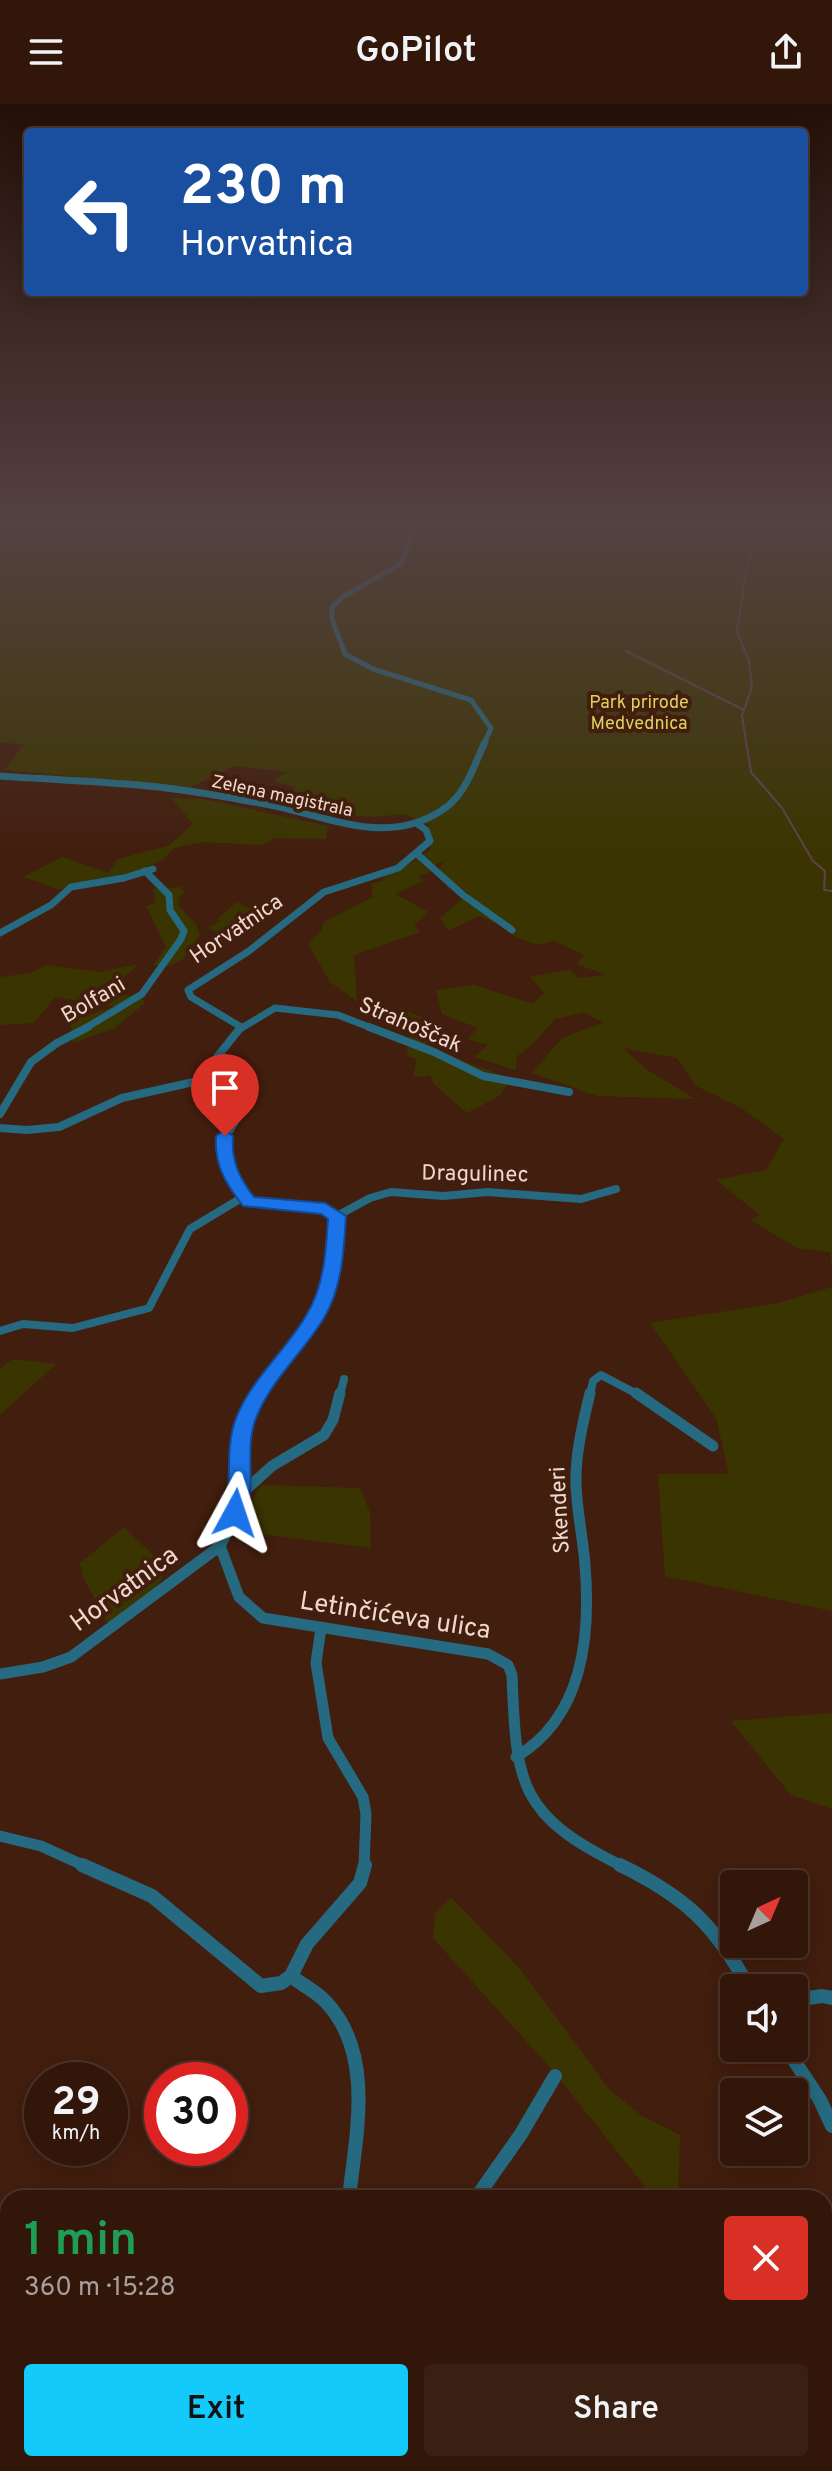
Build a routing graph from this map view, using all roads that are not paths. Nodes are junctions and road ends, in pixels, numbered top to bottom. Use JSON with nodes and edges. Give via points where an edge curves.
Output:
{"nodes":[{"id":1,"x":337,"y":631,"type":"edge"},
{"id":2,"x":0,"y":776,"type":"edge"},
{"id":3,"x":416,"y":823,"type":"junction"},
{"id":4,"x":416,"y":853,"type":"junction"},
{"id":5,"x":512,"y":930,"type":"dead end"},
{"id":6,"x":0,"y":933,"type":"edge"},
{"id":7,"x":241,"y":1027,"type":"junction"},
{"id":8,"x":198,"y":1081,"type":"junction"},
{"id":9,"x":569,"y":1092,"type":"dead end"},
{"id":10,"x":0,"y":1114,"type":"edge"},
{"id":11,"x":0,"y":1128,"type":"edge"},
{"id":12,"x":616,"y":1189,"type":"dead end"},
{"id":13,"x":243,"y":1197,"type":"junction"},
{"id":14,"x":337,"y":1216,"type":"junction"},
{"id":15,"x":0,"y":1331,"type":"edge"},
{"id":16,"x":344,"y":1379,"type":"dead end"},
{"id":17,"x":713,"y":1446,"type":"dead end"},
{"id":18,"x":239,"y":1496,"type":"junction"},
{"id":19,"x":220,"y":1546,"type":"junction"},
{"id":20,"x":321,"y":1628,"type":"junction"},
{"id":21,"x":0,"y":1674,"type":"edge"},
{"id":22,"x":516,"y":1757,"type":"junction"},
{"id":23,"x":0,"y":1836,"type":"edge"},
{"id":24,"x":741,"y":1974,"type":"edge"},
{"id":25,"x":291,"y":1976,"type":"junction"},
{"id":26,"x":832,"y":1998,"type":"edge"},
{"id":27,"x":808,"y":1999,"type":"edge"},
{"id":28,"x":795,"y":2062,"type":"edge"},
{"id":29,"x":555,"y":2076,"type":"dead end"},
{"id":30,"x":832,"y":2126,"type":"edge"},
{"id":31,"x":350,"y":2190,"type":"edge"},
{"id":32,"x":482,"y":2190,"type":"edge"}],
"edges":[{"from":1,"to":3,"type":"street","name":"Zelena magistrala","via":[[345,654],[373,669],[471,700],[491,728],[460,797]]},
{"from":2,"to":3,"type":"street","name":"Zelena magistrala","via":[[159,787],[359,827]]},
{"from":3,"to":4,"type":"street","via":[[430,837]]},
{"from":4,"to":5,"type":"street"},
{"from":4,"to":7,"type":"street","name":"Horvatnica","via":[[398,868],[330,888],[188,990],[191,997]]},
{"from":6,"to":10,"type":"street","name":"Bolfani","via":[[51,905],[68,887],[149,870],[169,895],[170,910],[184,931],[142,994],[30,1063]]},
{"from":7,"to":8,"type":"street"},
{"from":7,"to":9,"type":"street","name":"Strahoščak","via":[[275,1008],[338,1015],[483,1076]]},
{"from":8,"to":11,"type":"street","via":[[122,1098],[59,1127]]},
{"from":8,"to":13,"type":"street","via":[[241,1112],[223,1141],[231,1178]]},
{"from":12,"to":14,"type":"street","name":"Dragulinec","via":[[584,1199],[391,1192]]},
{"from":13,"to":14,"type":"street","via":[[253,1203],[325,1209]]},
{"from":13,"to":15,"type":"street","via":[[190,1229],[154,1304],[84,1327],[23,1324]]},
{"from":14,"to":18,"type":"street","via":[[334,1264],[317,1314],[245,1422]]},
{"from":16,"to":18,"type":"street","via":[[324,1435],[272,1466]]},
{"from":17,"to":22,"type":"street","name":"Skenderi","via":[[625,1386],[601,1375],[593,1381],[577,1461],[586,1574],[574,1687],[556,1723]]},
{"from":18,"to":19,"type":"street","via":[[228,1537]]},
{"from":19,"to":20,"type":"street","name":"Letinčićeva ulica","via":[[232,1587],[250,1610],[272,1621]]},
{"from":19,"to":21,"type":"street","name":"Horvatnica","via":[[71,1657]]},
{"from":20,"to":22,"type":"street","name":"Letinčićeva ulica","via":[[498,1658],[512,1675]]},
{"from":20,"to":25,"type":"street","via":[[316,1663],[328,1738],[363,1797],[365,1864],[360,1883],[307,1944]]},
{"from":22,"to":24,"type":"street","name":"Letinčićeva ulica","via":[[523,1783],[541,1811],[580,1844],[662,1886],[699,1913],[723,1940]]},
{"from":23,"to":25,"type":"street","via":[[41,1846],[152,1896],[261,1986]]},
{"from":25,"to":31,"type":"street","via":[[326,2002],[353,2048],[358,2106]]},
{"from":26,"to":27,"type":"street"},
{"from":28,"to":30,"type":"street"},
{"from":29,"to":32,"type":"street"}]}
